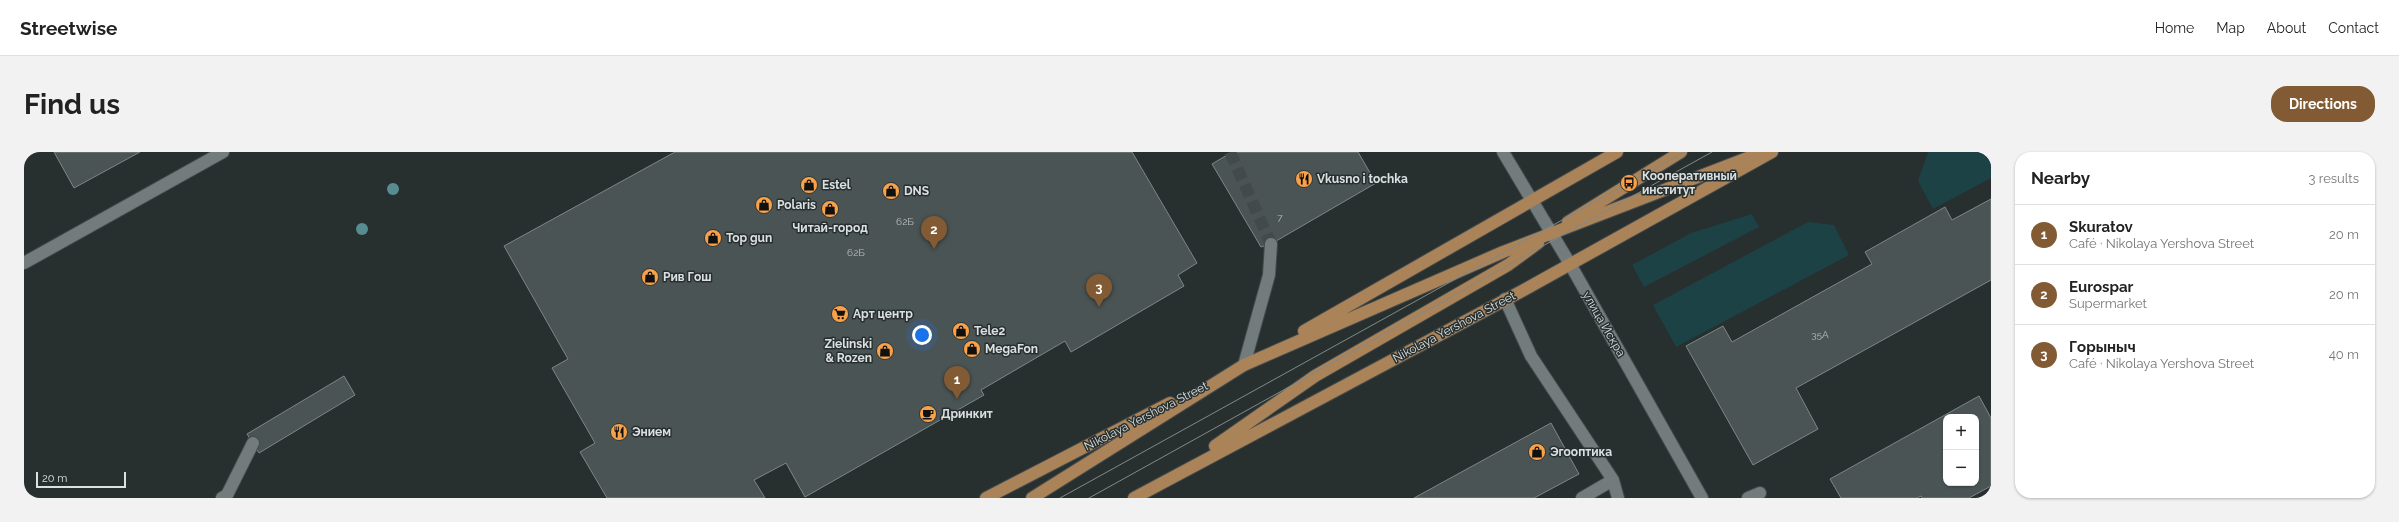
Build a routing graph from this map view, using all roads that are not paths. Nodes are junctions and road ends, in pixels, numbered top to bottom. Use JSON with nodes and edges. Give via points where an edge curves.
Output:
{"nodes":[{"id":1,"x":223,"y":152,"type":"edge"},
{"id":2,"x":1503,"y":152,"type":"edge"},
{"id":3,"x":1617,"y":152,"type":"edge"},
{"id":4,"x":1681,"y":152,"type":"edge"},
{"id":5,"x":1763,"y":152,"type":"edge"},
{"id":6,"x":1772,"y":152,"type":"edge"},
{"id":7,"x":1533,"y":202,"type":"junction"},
{"id":8,"x":1551,"y":233,"type":"junction"},
{"id":9,"x":1271,"y":244,"type":"tunnel mouth"},
{"id":10,"x":24,"y":263,"type":"edge"},
{"id":11,"x":1570,"y":264,"type":"junction"},
{"id":12,"x":1505,"y":299,"type":"junction"},
{"id":13,"x":1244,"y":365,"type":"junction"},
{"id":14,"x":253,"y":443,"type":"dead end"},
{"id":15,"x":1170,"y":477,"type":"junction"},
{"id":16,"x":1613,"y":480,"type":"junction"},
{"id":17,"x":1760,"y":493,"type":"dead end"},
{"id":18,"x":222,"y":498,"type":"edge"},
{"id":19,"x":986,"y":498,"type":"edge"},
{"id":20,"x":1032,"y":498,"type":"edge"},
{"id":21,"x":1127,"y":498,"type":"edge"},
{"id":22,"x":1134,"y":498,"type":"edge"},
{"id":23,"x":1582,"y":498,"type":"edge"},
{"id":24,"x":1618,"y":498,"type":"edge"},
{"id":25,"x":1702,"y":498,"type":"edge"},
{"id":26,"x":1748,"y":498,"type":"edge"}],
"edges":[{"from":1,"to":10,"type":"street"},
{"from":2,"to":7,"type":"street","name":"улица Искра"},
{"from":3,"to":7,"type":"main road","name":"Nikolaya Yershova Street"},
{"from":4,"to":8,"type":"main road","via":[[1594,203]]},
{"from":5,"to":8,"type":"main road"},
{"from":6,"to":11,"type":"main road","name":"Nikolaya Yershova Street"},
{"from":7,"to":8,"type":"street","name":"улица Искра"},
{"from":7,"to":13,"type":"main road","name":"Nikolaya Yershova Street"},
{"from":8,"to":11,"type":"street","name":"улица Искра"},
{"from":8,"to":13,"type":"main road"},
{"from":8,"to":15,"type":"main road","via":[[1508,265],[1315,376]]},
{"from":9,"to":13,"type":"street","via":[[1269,275]]},
{"from":11,"to":12,"type":"main road","name":"Nikolaya Yershova Street"},
{"from":11,"to":25,"type":"street","name":"улица Искра"},
{"from":12,"to":15,"type":"main road","name":"Nikolaya Yershova Street"},
{"from":12,"to":16,"type":"street","via":[[1531,356]]},
{"from":13,"to":19,"type":"main road","name":"Nikolaya Yershova Street"},
{"from":13,"to":20,"type":"main road"},
{"from":14,"to":18,"type":"street","via":[[227,495]]},
{"from":15,"to":21,"type":"main road"},
{"from":15,"to":22,"type":"main road","name":"Nikolaya Yershova Street"},
{"from":16,"to":23,"type":"street"},
{"from":16,"to":24,"type":"street"},
{"from":17,"to":26,"type":"street"}]}
